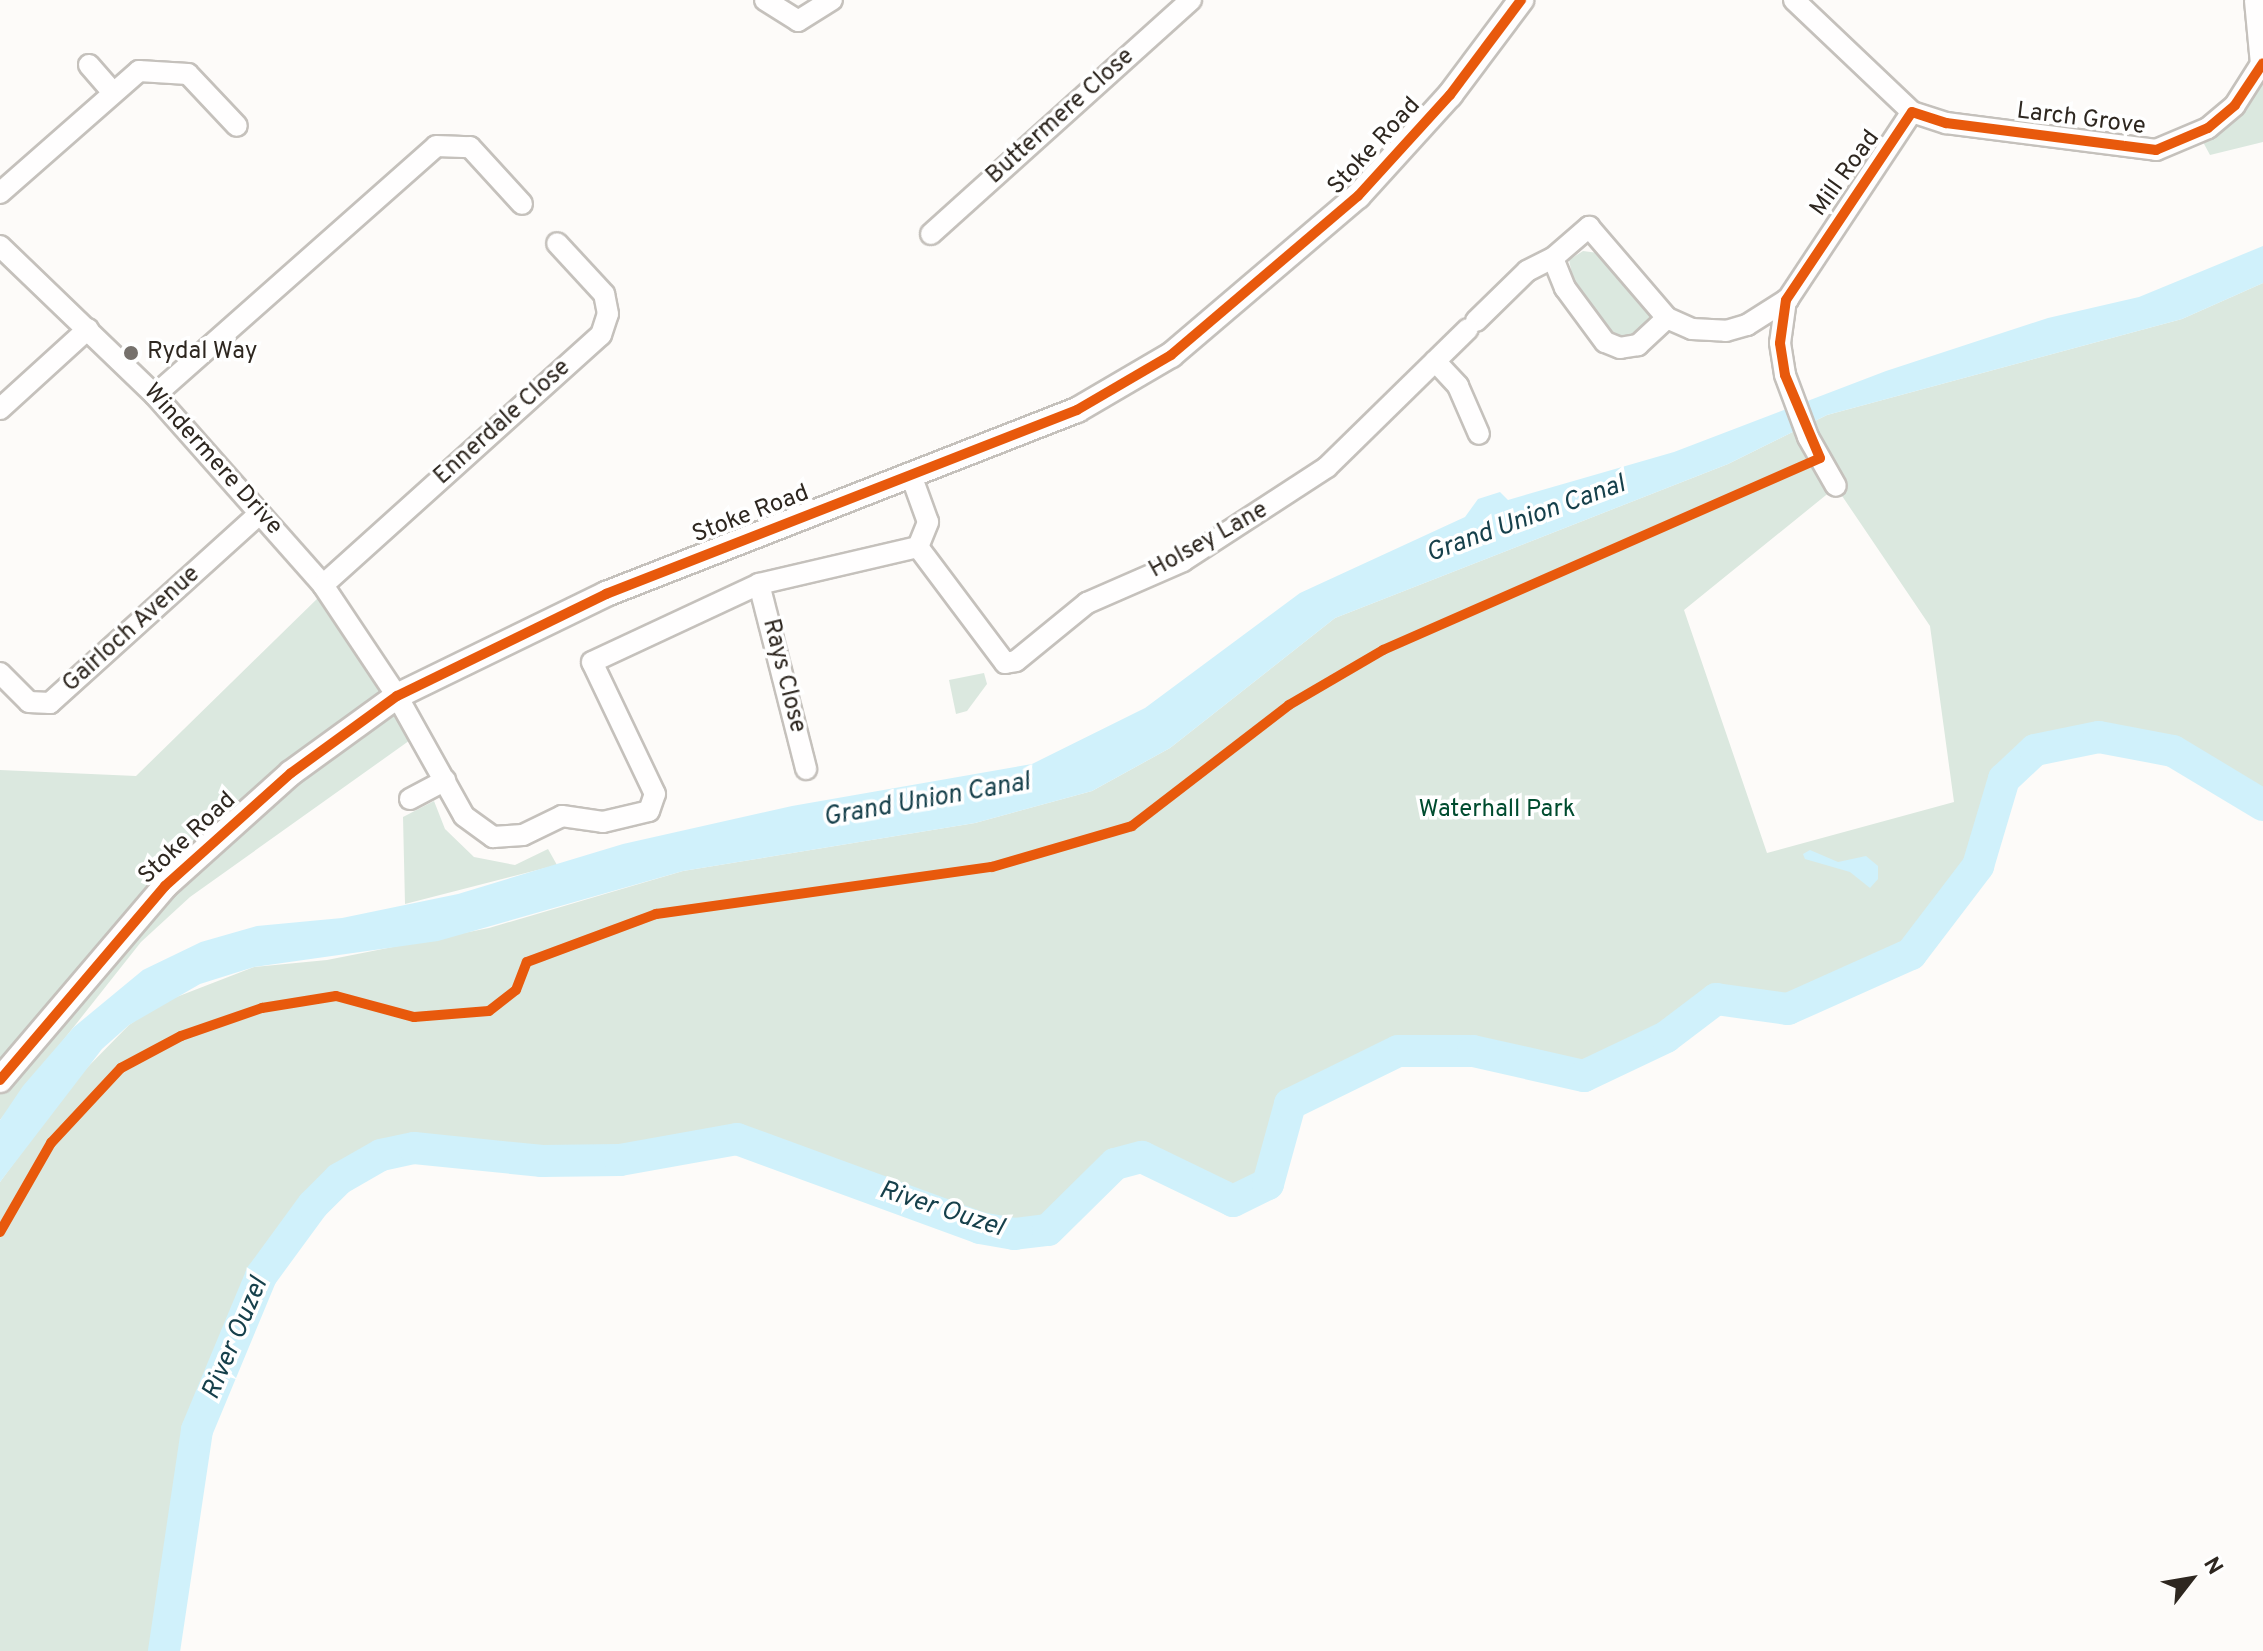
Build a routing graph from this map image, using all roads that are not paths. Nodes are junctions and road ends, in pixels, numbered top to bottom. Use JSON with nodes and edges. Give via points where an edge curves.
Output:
{"nodes":[{"id":1,"x":765,"y":0,"type":"edge"},
{"id":2,"x":832,"y":0,"type":"edge"},
{"id":3,"x":1191,"y":0,"type":"edge"},
{"id":4,"x":1521,"y":0,"type":"edge"},
{"id":5,"x":1794,"y":0,"type":"edge"},
{"id":6,"x":2255,"y":0,"type":"edge"},
{"id":7,"x":89,"y":65,"type":"dead end"},
{"id":8,"x":112,"y":91,"type":"junction"},
{"id":9,"x":1912,"y":112,"type":"junction"},
{"id":10,"x":237,"y":126,"type":"dead end"},
{"id":11,"x":0,"y":193,"type":"edge"},
{"id":12,"x":522,"y":204,"type":"dead end"},
{"id":13,"x":931,"y":234,"type":"dead end"},
{"id":14,"x":557,"y":243,"type":"dead end"},
{"id":15,"x":0,"y":246,"type":"edge"},
{"id":16,"x":1553,"y":258,"type":"junction"},
{"id":17,"x":1786,"y":300,"type":"junction"},
{"id":18,"x":1667,"y":318,"type":"junction"},
{"id":19,"x":88,"y":329,"type":"junction"},
{"id":20,"x":1435,"y":361,"type":"junction"},
{"id":21,"x":155,"y":395,"type":"junction"},
{"id":22,"x":0,"y":409,"type":"edge"},
{"id":23,"x":1479,"y":434,"type":"dead end"},
{"id":24,"x":911,"y":475,"type":"junction"},
{"id":25,"x":1836,"y":486,"type":"dead end"},
{"id":26,"x":260,"y":513,"type":"junction"},
{"id":27,"x":918,"y":547,"type":"junction"},
{"id":28,"x":759,"y":584,"type":"junction"},
{"id":29,"x":323,"y":585,"type":"junction"},
{"id":30,"x":0,"y":673,"type":"edge"},
{"id":31,"x":397,"y":696,"type":"junction"},
{"id":32,"x":806,"y":769,"type":"dead end"},
{"id":33,"x":445,"y":780,"type":"junction"},
{"id":34,"x":410,"y":799,"type":"dead end"},
{"id":35,"x":0,"y":1080,"type":"edge"}],
"edges":[{"from":1,"to":2,"type":"street","via":[[798,21]]},
{"from":3,"to":13,"type":"street","name":"Buttermere Close"},
{"from":4,"to":24,"type":"street","name":"Stoke Road","via":[[1477,63],[1386,168],[1228,312],[1099,400]]},
{"from":5,"to":9,"type":"street"},
{"from":6,"to":9,"type":"street","name":"Larch Grove","via":[[2261,64],[2235,105],[2208,128],[2156,150],[1946,123]]},
{"from":7,"to":8,"type":"street"},
{"from":8,"to":10,"type":"street","via":[[139,71],[180,72]]},
{"from":8,"to":11,"type":"street"},
{"from":9,"to":17,"type":"street","name":"Mill Road"},
{"from":12,"to":21,"type":"street","via":[[470,147],[436,146]]},
{"from":14,"to":29,"type":"street","name":"Ennerdale Close","via":[[604,294],[608,314],[601,335]]},
{"from":15,"to":19,"type":"street","name":"Windermere Drive"},
{"from":16,"to":18,"type":"street","via":[[1589,227]]},
{"from":16,"to":18,"type":"street","via":[[1565,288],[1605,342],[1620,348],[1638,345]]},
{"from":16,"to":20,"type":"street","name":"Holsey Lane","via":[[1527,271]]},
{"from":17,"to":18,"type":"street","name":"Mill Road","via":[[1726,331],[1692,329]]},
{"from":17,"to":25,"type":"street","via":[[1780,343],[1793,400]]},
{"from":19,"to":21,"type":"street","name":"Windermere Drive"},
{"from":19,"to":22,"type":"street"},
{"from":20,"to":23,"type":"street","via":[[1458,386]]},
{"from":20,"to":27,"type":"street","name":"Holsey Lane","via":[[1327,467],[1253,520],[1216,536],[1183,561],[1087,603],[1016,661],[1005,663]]},
{"from":21,"to":26,"type":"street","name":"Windermere Drive"},
{"from":24,"to":27,"type":"street","via":[[928,522]]},
{"from":24,"to":31,"type":"street","name":"Stoke Road","via":[[606,594]]},
{"from":26,"to":29,"type":"street","name":"Windermere Drive"},
{"from":26,"to":30,"type":"street","name":"Gairloch Avenue","via":[[50,703],[23,699]]},
{"from":27,"to":28,"type":"street"},
{"from":28,"to":32,"type":"street","name":"Rays Close"},
{"from":28,"to":33,"type":"street","name":"Windermere Drive","via":[[592,662],[655,794],[649,811],[603,822],[562,816],[523,835],[493,837],[464,816]]},
{"from":29,"to":31,"type":"street","name":"Windermere Drive"},
{"from":31,"to":33,"type":"street","name":"Windermere Drive"},
{"from":31,"to":35,"type":"street","name":"Stoke Road","via":[[291,773],[165,886]]},
{"from":33,"to":34,"type":"street"}]}
